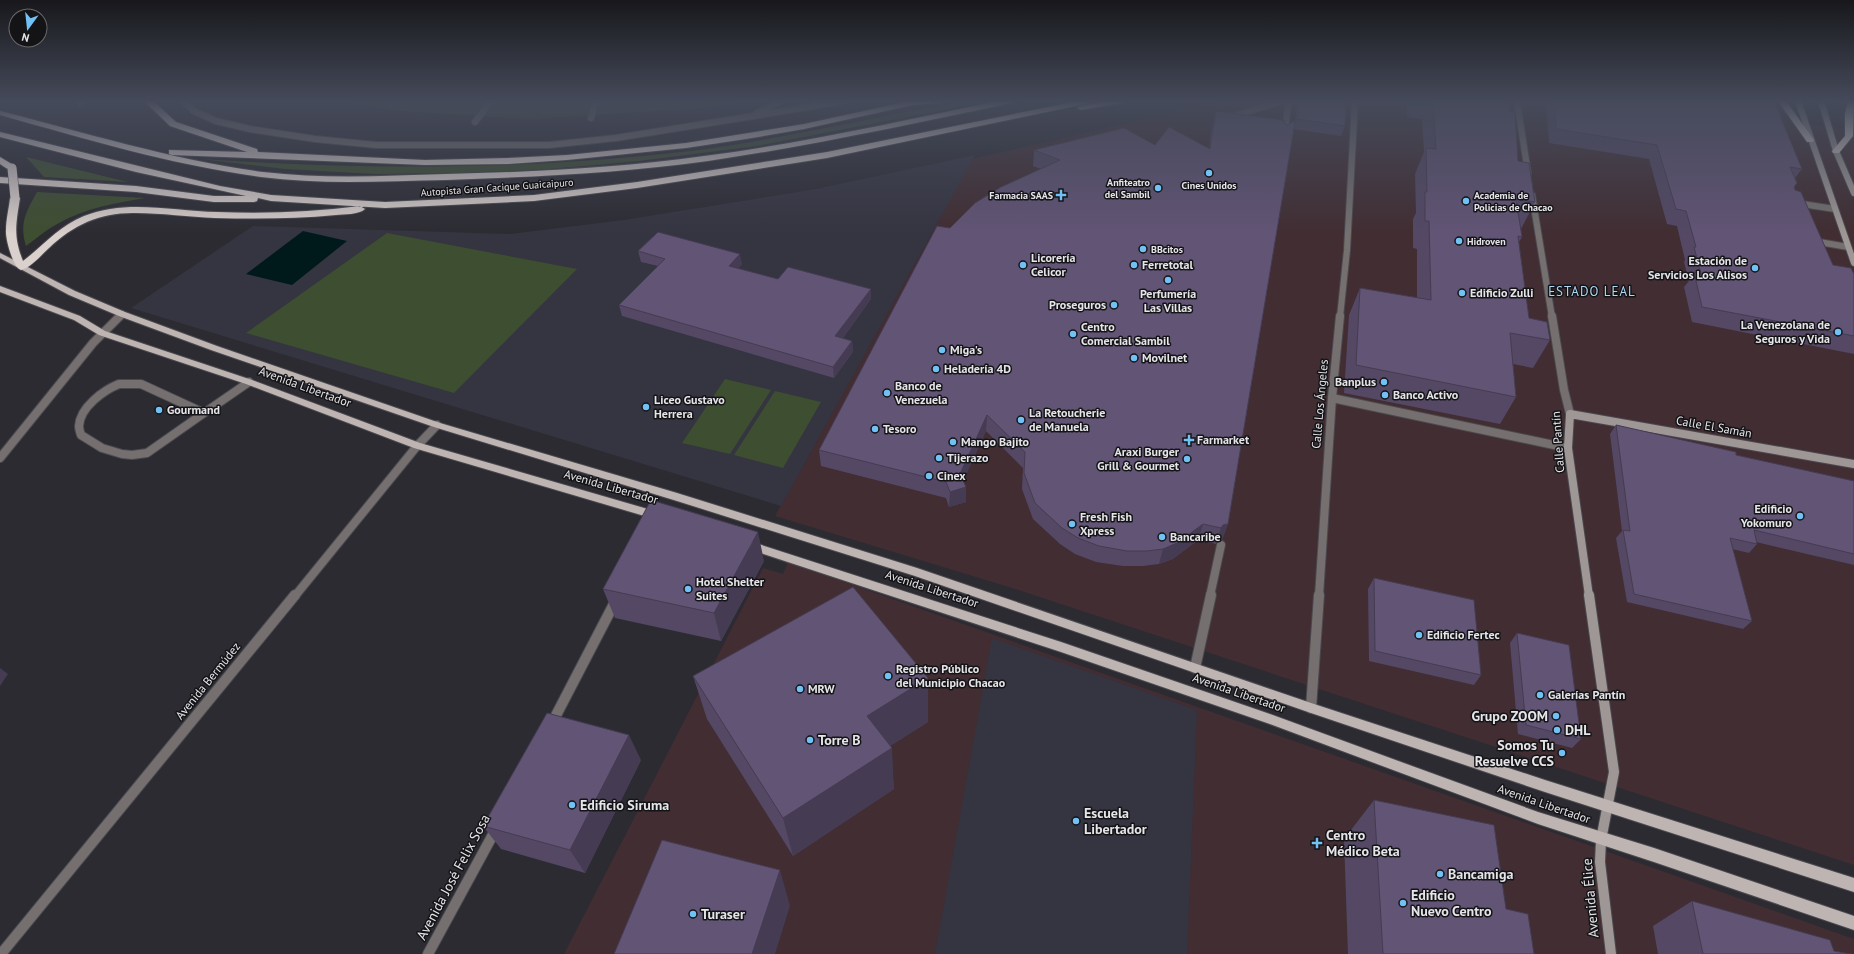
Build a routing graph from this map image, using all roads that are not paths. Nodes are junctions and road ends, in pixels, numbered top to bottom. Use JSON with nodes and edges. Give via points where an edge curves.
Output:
{"nodes":[{"id":1,"x":45,"y":146,"type":"edge"},
{"id":2,"x":120,"y":146,"type":"edge"},
{"id":3,"x":236,"y":146,"type":"edge"},
{"id":4,"x":428,"y":146,"type":"edge"},
{"id":5,"x":511,"y":146,"type":"edge"},
{"id":6,"x":671,"y":146,"type":"edge"},
{"id":7,"x":784,"y":146,"type":"edge"},
{"id":8,"x":874,"y":146,"type":"edge"},
{"id":9,"x":1353,"y":146,"type":"edge"},
{"id":10,"x":1524,"y":146,"type":"edge"},
{"id":11,"x":1812,"y":146,"type":"edge"},
{"id":12,"x":1834,"y":146,"type":"edge"},
{"id":13,"x":1841,"y":146,"type":"edge"},
{"id":14,"x":137,"y":150,"type":"junction"},
{"id":15,"x":1836,"y":151,"type":"junction"},
{"id":16,"x":264,"y":155,"type":"junction"},
{"id":17,"x":0,"y":160,"type":"edge"},
{"id":18,"x":1529,"y":178,"type":"edge"},
{"id":19,"x":0,"y":180,"type":"edge"},
{"id":20,"x":26,"y":182,"type":"junction"},
{"id":21,"x":0,"y":184,"type":"edge"},
{"id":22,"x":1530,"y":186,"type":"edge"},
{"id":23,"x":1854,"y":193,"type":"edge"},
{"id":24,"x":271,"y":198,"type":"junction"},
{"id":25,"x":385,"y":205,"type":"junction"},
{"id":26,"x":1835,"y":210,"type":"junction"},
{"id":27,"x":1807,"y":217,"type":"edge"},
{"id":28,"x":1813,"y":230,"type":"edge"},
{"id":29,"x":1848,"y":247,"type":"junction"},
{"id":30,"x":0,"y":254,"type":"edge"},
{"id":31,"x":1854,"y":263,"type":"edge"},
{"id":32,"x":21,"y":267,"type":"junction"},
{"id":33,"x":0,"y":289,"type":"edge"},
{"id":34,"x":122,"y":314,"type":"junction"},
{"id":35,"x":102,"y":333,"type":"junction"},
{"id":36,"x":249,"y":382,"type":"junction"},
{"id":37,"x":1332,"y":398,"type":"junction"},
{"id":38,"x":204,"y":414,"type":"junction"},
{"id":39,"x":1570,"y":414,"type":"junction"},
{"id":40,"x":437,"y":426,"type":"junction"},
{"id":41,"x":417,"y":446,"type":"junction"},
{"id":42,"x":1568,"y":448,"type":"junction"},
{"id":43,"x":0,"y":458,"type":"edge"},
{"id":44,"x":1854,"y":464,"type":"edge"},
{"id":45,"x":661,"y":520,"type":"edge"},
{"id":46,"x":736,"y":541,"type":"edge"},
{"id":47,"x":1221,"y":545,"type":"dead end"},
{"id":48,"x":620,"y":594,"type":"edge"},
{"id":49,"x":1195,"y":668,"type":"junction"},
{"id":50,"x":1311,"y":708,"type":"junction"},
{"id":51,"x":547,"y":734,"type":"edge"},
{"id":52,"x":1607,"y":806,"type":"junction"},
{"id":53,"x":499,"y":823,"type":"edge"},
{"id":54,"x":1601,"y":840,"type":"junction"},
{"id":55,"x":1854,"y":885,"type":"edge"},
{"id":56,"x":1854,"y":923,"type":"edge"},
{"id":57,"x":1,"y":954,"type":"edge"},
{"id":58,"x":428,"y":954,"type":"edge"},
{"id":59,"x":1611,"y":954,"type":"edge"}],
"edges":[{"from":1,"to":24,"type":"highway","name":"Autopista Gran Cacique Guaicaipuro","via":[[220,189]]},
{"from":2,"to":14,"type":"highway","name":"Autopista Gran Cacique Guaicaipuro"},
{"from":3,"to":16,"type":"highway"},
{"from":4,"to":5,"type":"street"},
{"from":6,"to":16,"type":"highway","via":[[581,156],[456,162],[394,162]]},
{"from":7,"to":14,"type":"highway","name":"Autopista Gran Cacique Guaicaipuro","via":[[701,159],[619,168],[501,176],[392,179],[314,178],[264,174],[212,167]]},
{"from":8,"to":25,"type":"highway","name":"Autopista Gran Cacique Guaicaipuro","via":[[637,185],[534,198]]},
{"from":9,"to":37,"type":"street","name":"Calle Los Ángeles","via":[[1347,250]]},
{"from":10,"to":18,"type":"street"},
{"from":11,"to":26,"type":"main road"},
{"from":12,"to":15,"type":"main road"},
{"from":13,"to":15,"type":"highway"},
{"from":14,"to":16,"type":"highway"},
{"from":15,"to":23,"type":"main road"},
{"from":17,"to":32,"type":"highway","bridge":true,"via":[[12,168],[15,198],[10,231]]},
{"from":19,"to":20,"type":"highway"},
{"from":20,"to":21,"type":"highway"},
{"from":20,"to":24,"type":"highway","via":[[236,201]]},
{"from":22,"to":39,"type":"street","name":"Calle Pantín"},
{"from":24,"to":25,"type":"highway","name":"Autopista Gran Cacique Guaicaipuro"},
{"from":25,"to":32,"type":"highway","via":[[323,214],[280,216],[193,214],[132,209],[103,213],[65,230],[35,258]]},
{"from":26,"to":27,"type":"street","via":[[1798,204]]},
{"from":26,"to":29,"type":"main road"},
{"from":28,"to":29,"type":"street","via":[[1819,242]]},
{"from":29,"to":31,"type":"main road"},
{"from":30,"to":32,"type":"main road","name":"Avenida Libertador"},
{"from":32,"to":34,"type":"main road","name":"Avenida Libertador"},
{"from":33,"to":35,"type":"main road","name":"Avenida Libertador","via":[[77,318]]},
{"from":34,"to":35,"type":"street"},
{"from":34,"to":40,"type":"main road","name":"Avenida Libertador"},
{"from":35,"to":36,"type":"main road","name":"Avenida Libertador"},
{"from":35,"to":43,"type":"street"},
{"from":36,"to":38,"type":"street"},
{"from":36,"to":41,"type":"main road","name":"Avenida Libertador"},
{"from":37,"to":42,"type":"street"},
{"from":37,"to":50,"type":"street","name":"Calle Los Ángeles"},
{"from":38,"to":38,"type":"street","via":[[141,384],[126,383],[111,387],[91,404],[84,412],[79,425],[81,435],[102,448],[132,455],[147,453]]},
{"from":39,"to":42,"type":"main road","name":"Calle Pantín"},
{"from":39,"to":44,"type":"main road","name":"Calle El Samán"},
{"from":40,"to":41,"type":"street","name":"Avenida Bermúdez"},
{"from":40,"to":49,"type":"main road","name":"Avenida Libertador","via":[[917,572]]},
{"from":41,"to":45,"type":"main road","name":"Avenida Libertador"},
{"from":41,"to":57,"type":"street","name":"Avenida Bermúdez"},
{"from":42,"to":52,"type":"main road","name":"Calle Pantín","via":[[1614,772]]},
{"from":46,"to":54,"type":"main road","name":"Avenida Libertador","via":[[1054,644],[1267,718]]},
{"from":47,"to":49,"type":"street"},
{"from":48,"to":51,"type":"street"},
{"from":49,"to":50,"type":"main road","name":"Avenida Libertador"},
{"from":50,"to":52,"type":"main road","name":"Avenida Libertador"},
{"from":52,"to":54,"type":"main road","name":"Calle Pantín"},
{"from":52,"to":55,"type":"main road","name":"Avenida Libertador"},
{"from":53,"to":58,"type":"street","name":"Avenida José Felix Sosa"},
{"from":54,"to":56,"type":"main road","name":"Avenida Libertador","via":[[1654,855]]},
{"from":54,"to":59,"type":"main road","name":"Avenida Élice","via":[[1600,862]]}]}
